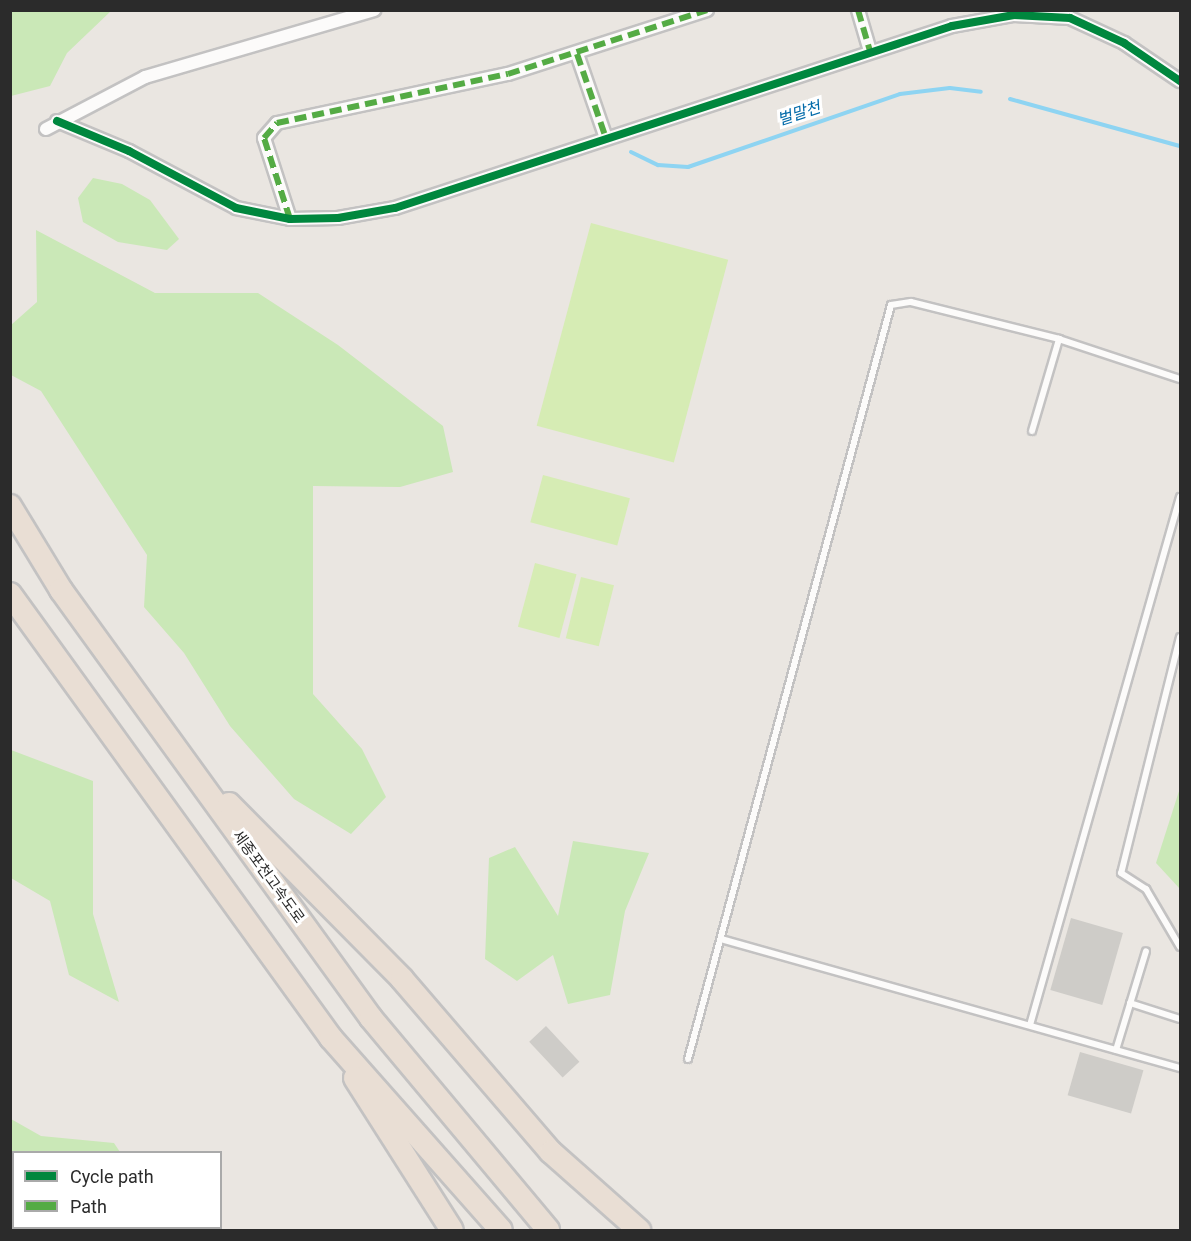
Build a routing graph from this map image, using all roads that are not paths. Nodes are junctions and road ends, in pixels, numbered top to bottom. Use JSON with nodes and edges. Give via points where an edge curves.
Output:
{"nodes":[{"id":1,"x":374,"y":10,"type":"edge"},
{"id":2,"x":707,"y":10,"type":"edge"},
{"id":3,"x":858,"y":10,"type":"edge"},
{"id":4,"x":870,"y":51,"type":"junction"},
{"id":5,"x":577,"y":54,"type":"junction"},
{"id":6,"x":1180,"y":81,"type":"edge"},
{"id":7,"x":57,"y":121,"type":"junction"},
{"id":8,"x":45,"y":129,"type":"dead end"},
{"id":9,"x":606,"y":138,"type":"junction"},
{"id":10,"x":290,"y":219,"type":"junction"},
{"id":11,"x":1059,"y":339,"type":"junction"},
{"id":12,"x":1180,"y":379,"type":"edge"},
{"id":13,"x":1032,"y":431,"type":"dead end"},
{"id":14,"x":1180,"y":497,"type":"edge"},
{"id":15,"x":10,"y":506,"type":"edge"},
{"id":16,"x":10,"y":594,"type":"edge"},
{"id":17,"x":1180,"y":637,"type":"edge"},
{"id":18,"x":166,"y":738,"type":"junction"},
{"id":19,"x":721,"y":939,"type":"junction"},
{"id":20,"x":1180,"y":947,"type":"edge"},
{"id":21,"x":1146,"y":951,"type":"dead end"},
{"id":22,"x":1130,"y":1003,"type":"junction"},
{"id":23,"x":1180,"y":1019,"type":"edge"},
{"id":24,"x":1030,"y":1026,"type":"junction"},
{"id":25,"x":331,"y":1038,"type":"junction"},
{"id":26,"x":1116,"y":1050,"type":"junction"},
{"id":27,"x":688,"y":1059,"type":"dead end"},
{"id":28,"x":1180,"y":1068,"type":"edge"},
{"id":29,"x":452,"y":1230,"type":"edge"},
{"id":30,"x":501,"y":1230,"type":"edge"},
{"id":31,"x":548,"y":1230,"type":"edge"},
{"id":32,"x":639,"y":1230,"type":"edge"}],
"edges":[{"from":1,"to":7,"type":"street","via":[[145,77]]},
{"from":2,"to":5,"type":"street"},
{"from":3,"to":4,"type":"street"},
{"from":4,"to":6,"type":"street","via":[[951,26],[1014,15],[1070,18],[1124,43]]},
{"from":4,"to":9,"type":"street"},
{"from":5,"to":9,"type":"street"},
{"from":5,"to":10,"type":"street","via":[[508,74],[277,123],[264,138]]},
{"from":7,"to":8,"type":"street"},
{"from":7,"to":10,"type":"street","via":[[129,151],[236,208]]},
{"from":9,"to":10,"type":"street","via":[[395,208]]},
{"from":11,"to":12,"type":"lane"},
{"from":11,"to":13,"type":"lane"},
{"from":11,"to":19,"type":"lane","via":[[911,302],[891,305]]},
{"from":14,"to":24,"type":"lane"},
{"from":15,"to":18,"type":"highway","name":"세종포천고속도로","via":[[61,590]]},
{"from":16,"to":25,"type":"highway"},
{"from":17,"to":20,"type":"lane","via":[[1121,873],[1146,889]]},
{"from":18,"to":31,"type":"highway","name":"세종포천고속도로","via":[[371,1018]]},
{"from":18,"to":32,"type":"highway","via":[[402,979],[551,1152]]},
{"from":19,"to":24,"type":"lane"},
{"from":19,"to":27,"type":"lane"},
{"from":21,"to":22,"type":"lane"},
{"from":22,"to":23,"type":"lane"},
{"from":22,"to":26,"type":"lane"},
{"from":24,"to":26,"type":"lane"},
{"from":25,"to":29,"type":"highway"},
{"from":25,"to":30,"type":"highway"},
{"from":26,"to":28,"type":"lane"}]}
